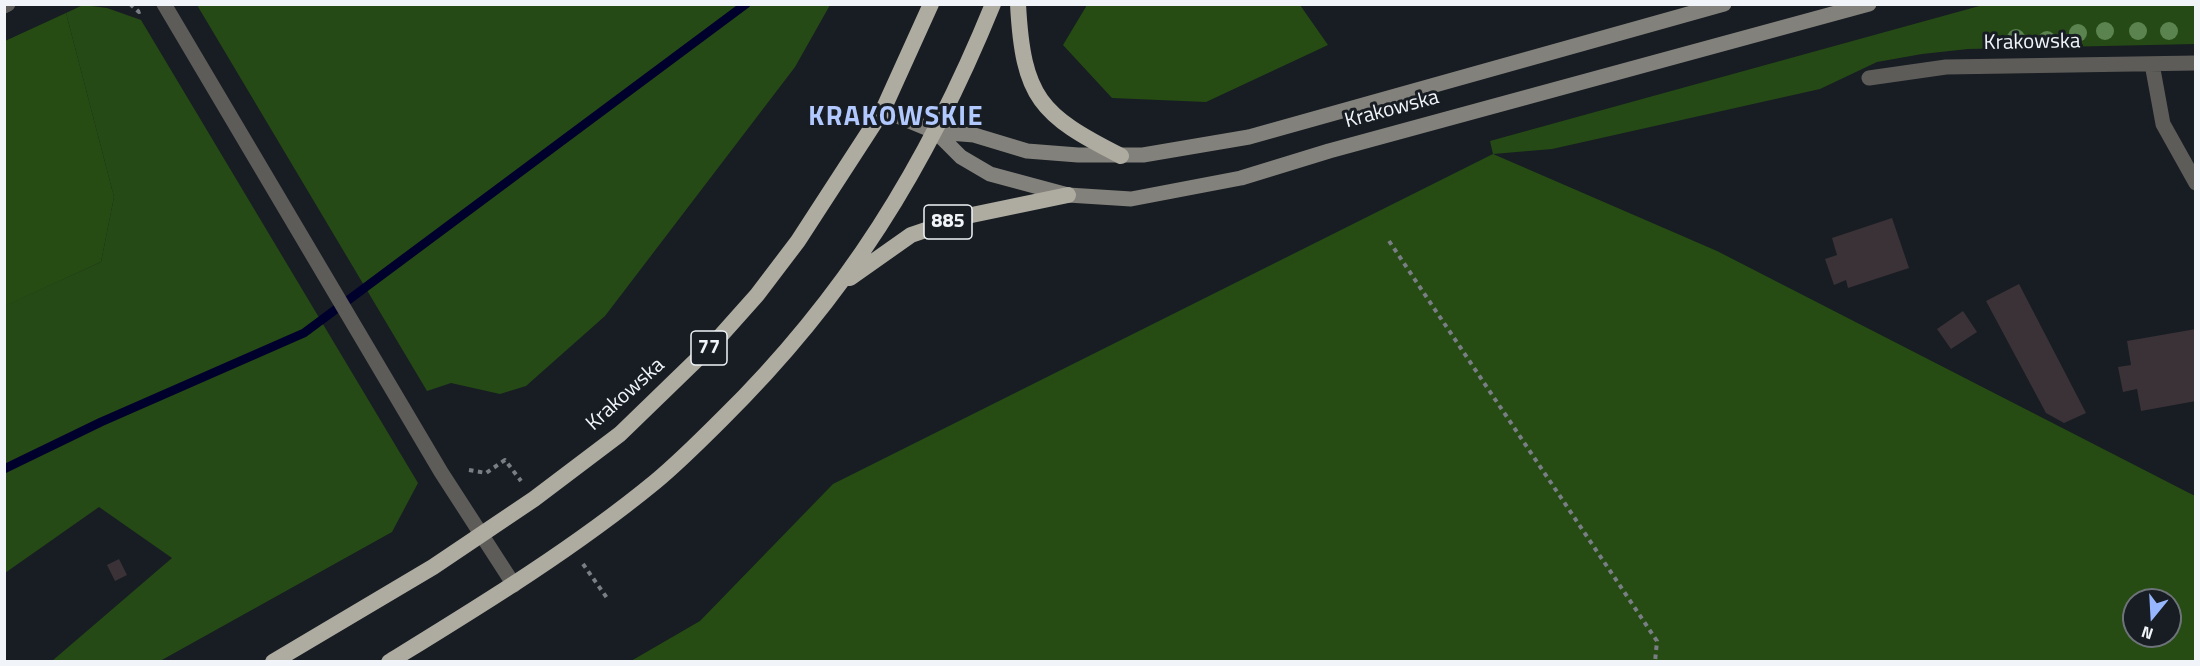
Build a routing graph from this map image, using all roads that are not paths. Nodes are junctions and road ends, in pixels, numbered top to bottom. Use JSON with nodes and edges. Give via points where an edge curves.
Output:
{"nodes":[{"id":1,"x":931,"y":4,"type":"edge"},
{"id":2,"x":993,"y":4,"type":"edge"},
{"id":3,"x":1018,"y":4,"type":"edge"},
{"id":4,"x":1724,"y":4,"type":"edge"},
{"id":5,"x":1869,"y":4,"type":"edge"},
{"id":6,"x":167,"y":8,"type":"edge"},
{"id":7,"x":2196,"y":63,"type":"edge"},
{"id":8,"x":2152,"y":64,"type":"junction"},
{"id":9,"x":1869,"y":78,"type":"dead end"},
{"id":10,"x":883,"y":110,"type":"junction"},
{"id":11,"x":936,"y":132,"type":"junction"},
{"id":12,"x":1121,"y":156,"type":"junction"},
{"id":13,"x":2196,"y":183,"type":"edge"},
{"id":14,"x":1068,"y":195,"type":"junction"},
{"id":15,"x":842,"y":283,"type":"junction"},
{"id":16,"x":481,"y":536,"type":"junction"},
{"id":17,"x":514,"y":585,"type":"junction"},
{"id":18,"x":273,"y":662,"type":"edge"},
{"id":19,"x":389,"y":662,"type":"edge"}],
"edges":[{"from":1,"to":10,"type":"highway","number":"77"},
{"from":2,"to":11,"type":"highway"},
{"from":3,"to":12,"type":"highway","via":[[1029,83],[1048,111],[1079,135]]},
{"from":4,"to":12,"type":"main road","name":"Krakowska","number":"885","via":[[1249,137]]},
{"from":5,"to":14,"type":"main road","name":"Krakowska","number":"885","via":[[1340,147],[1240,178],[1131,200]]},
{"from":6,"to":16,"type":"street"},
{"from":7,"to":8,"type":"street","name":"Krakowska"},
{"from":8,"to":9,"type":"street","name":"Krakowska","via":[[1946,67]]},
{"from":8,"to":13,"type":"street","via":[[2163,124]]},
{"from":10,"to":11,"type":"main road","name":"Krakowska","number":"885"},
{"from":10,"to":16,"type":"highway","name":"Krakowska","number":"77","via":[[798,241],[716,341],[620,434]]},
{"from":11,"to":12,"type":"main road","name":"Krakowska","number":"885","via":[[974,135],[1027,151]]},
{"from":11,"to":14,"type":"main road","name":"Krakowska","number":"885","via":[[961,157],[990,174]]},
{"from":11,"to":15,"type":"highway"},
{"from":14,"to":15,"type":"highway","number":"885","via":[[967,216],[911,235]]},
{"from":15,"to":17,"type":"highway","via":[[757,384],[655,482]]},
{"from":16,"to":17,"type":"street"},
{"from":16,"to":18,"type":"highway","name":"Krakowska","number":"77"},
{"from":17,"to":19,"type":"highway"}]}
